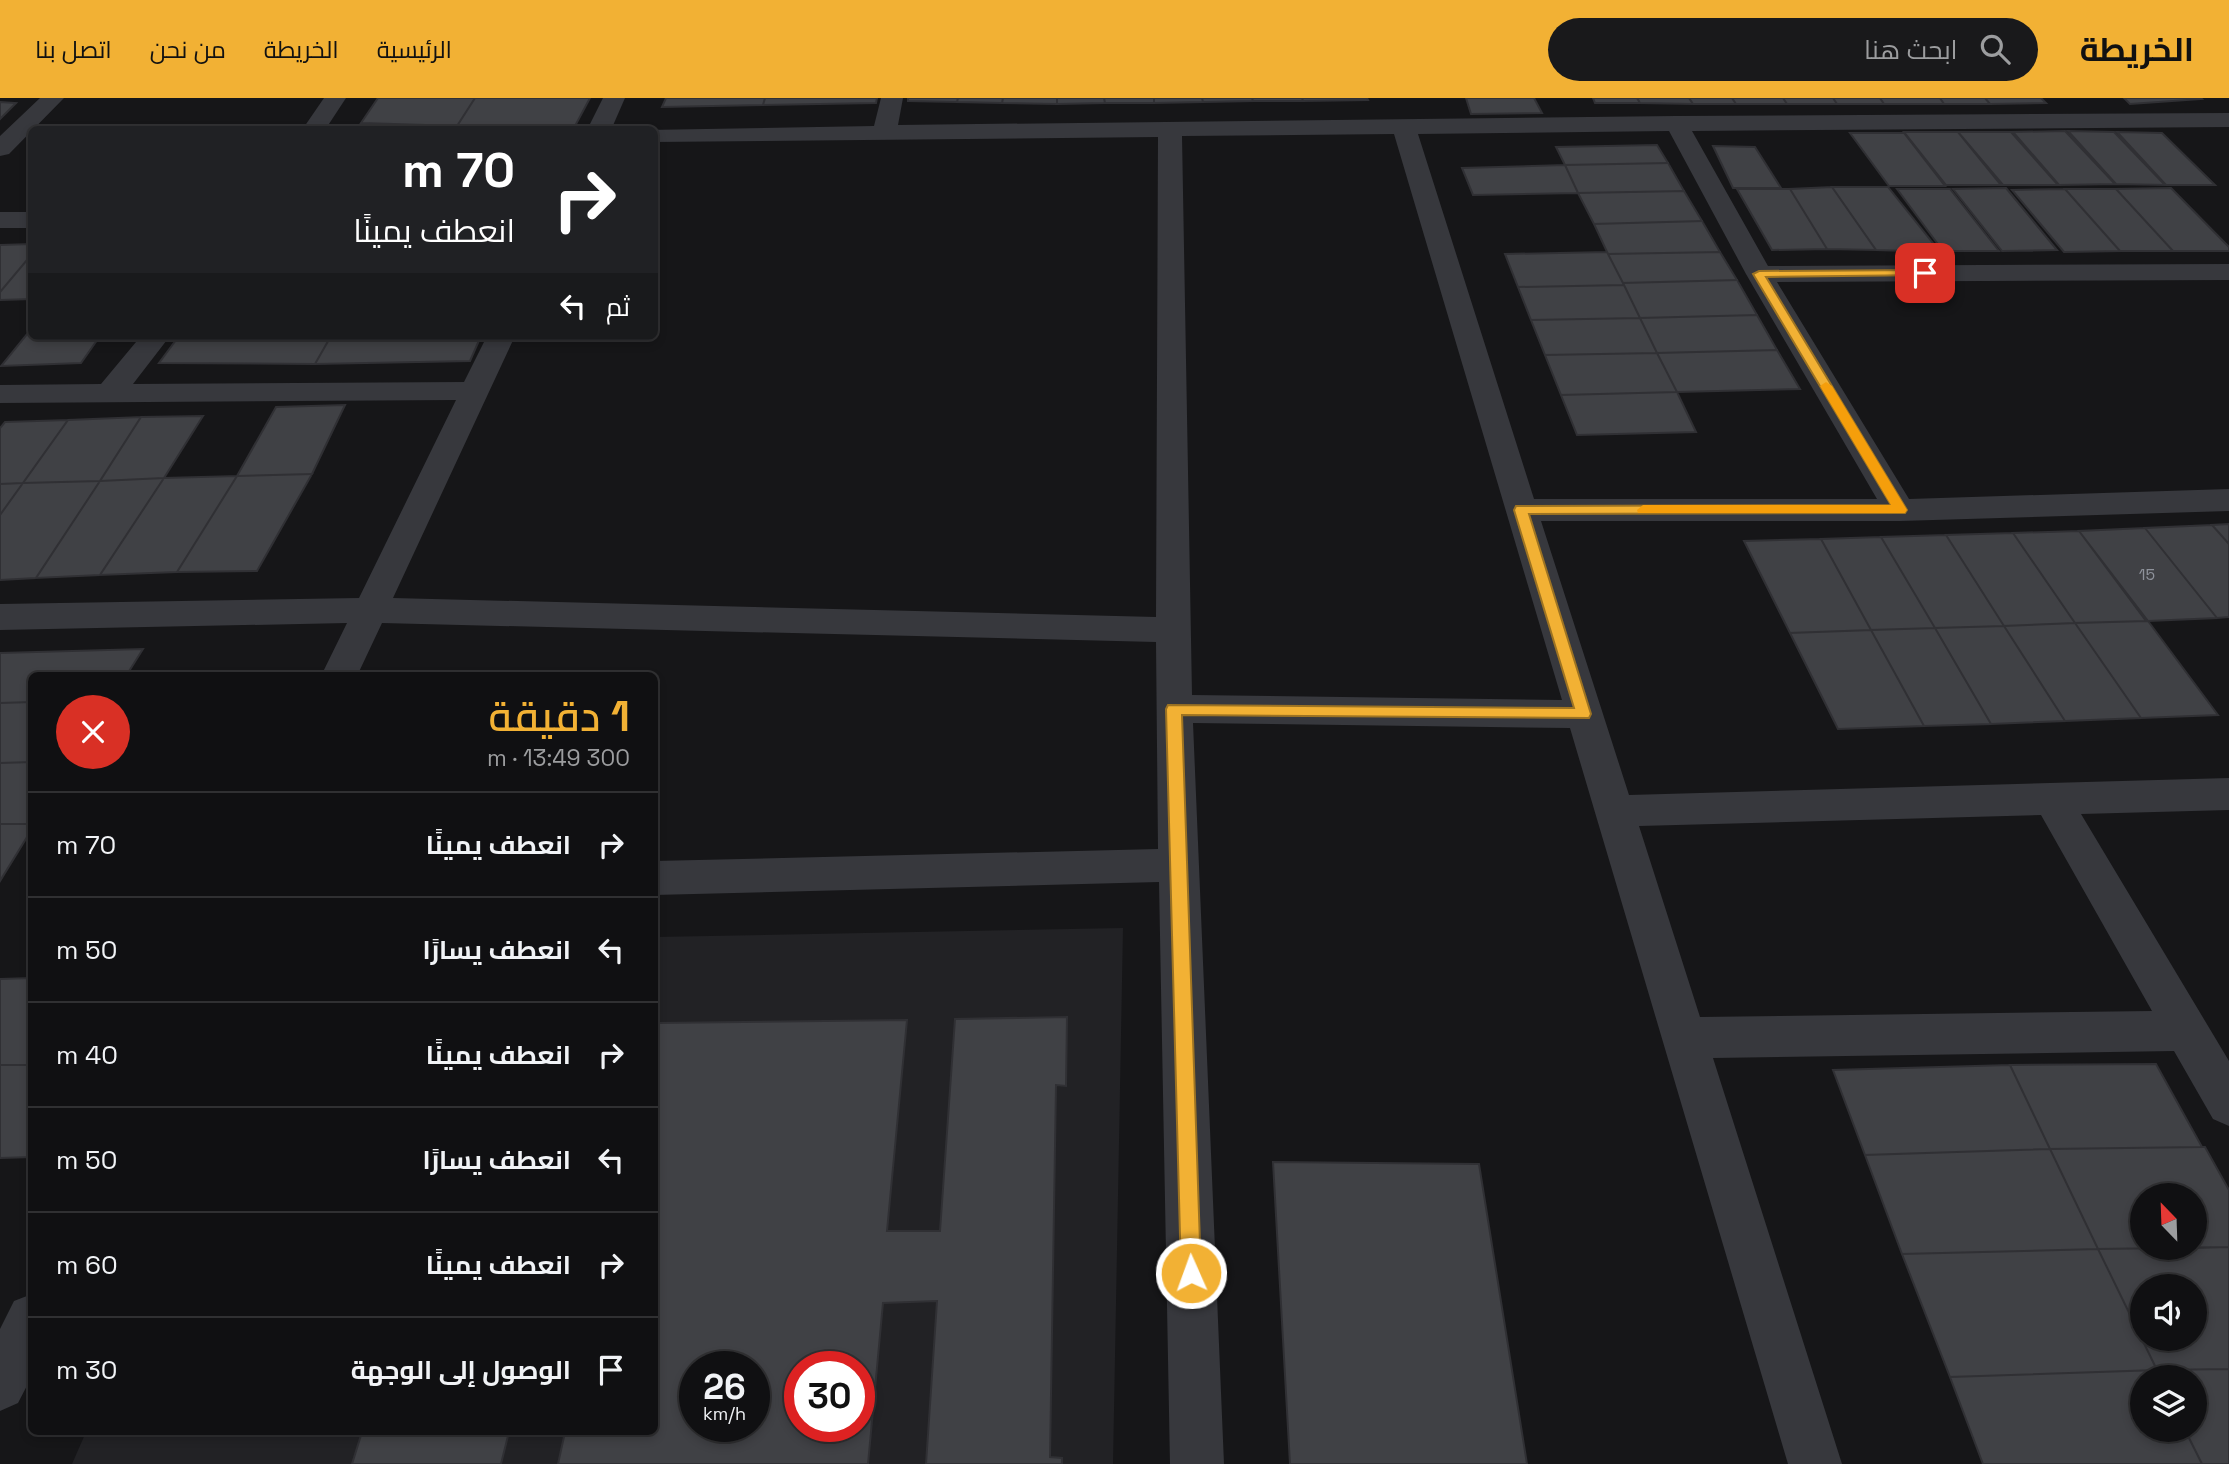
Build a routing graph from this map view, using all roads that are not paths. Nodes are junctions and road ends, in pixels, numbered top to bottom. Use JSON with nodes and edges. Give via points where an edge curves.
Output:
{"nodes":[{"id":1,"x":53,"y":98,"type":"edge"},
{"id":2,"x":335,"y":98,"type":"edge"},
{"id":3,"x":614,"y":98,"type":"edge"},
{"id":4,"x":892,"y":98,"type":"edge"},
{"id":5,"x":2229,"y":120,"type":"edge"},
{"id":6,"x":1676,"y":123,"type":"junction"},
{"id":7,"x":316,"y":126,"type":"edge"},
{"id":8,"x":601,"y":126,"type":"edge"},
{"id":9,"x":1404,"y":128,"type":"junction"},
{"id":10,"x":885,"y":131,"type":"junction"},
{"id":11,"x":1170,"y":131,"type":"junction"},
{"id":12,"x":658,"y":135,"type":"edge"},
{"id":13,"x":0,"y":149,"type":"edge"},
{"id":14,"x":0,"y":220,"type":"edge"},
{"id":15,"x":28,"y":220,"type":"edge"},
{"id":16,"x":2216,"y":271,"type":"edge"},
{"id":17,"x":1759,"y":274,"type":"junction"},
{"id":18,"x":2229,"y":290,"type":"edge"},
{"id":19,"x":153,"y":340,"type":"edge"},
{"id":20,"x":498,"y":340,"type":"edge"},
{"id":21,"x":474,"y":391,"type":"junction"},
{"id":22,"x":110,"y":393,"type":"junction"},
{"id":23,"x":0,"y":394,"type":"edge"},
{"id":24,"x":2229,"y":500,"type":"edge"},
{"id":25,"x":1521,"y":510,"type":"junction"},
{"id":26,"x":1900,"y":510,"type":"junction"},
{"id":27,"x":369,"y":610,"type":"junction"},
{"id":28,"x":0,"y":617,"type":"edge"},
{"id":29,"x":1173,"y":630,"type":"junction"},
{"id":30,"x":341,"y":672,"type":"edge"},
{"id":31,"x":1174,"y":709,"type":"junction"},
{"id":32,"x":1584,"y":714,"type":"junction"},
{"id":33,"x":2229,"y":794,"type":"edge"},
{"id":34,"x":2052,"y":799,"type":"junction"},
{"id":35,"x":1614,"y":811,"type":"junction"},
{"id":36,"x":1179,"y":865,"type":"junction"},
{"id":37,"x":658,"y":878,"type":"edge"},
{"id":38,"x":2187,"y":1031,"type":"junction"},
{"id":39,"x":1685,"y":1038,"type":"junction"},
{"id":40,"x":2229,"y":1104,"type":"edge"},
{"id":41,"x":28,"y":1328,"type":"edge"},
{"id":42,"x":0,"y":1385,"type":"edge"},
{"id":43,"x":1197,"y":1464,"type":"edge"},
{"id":44,"x":1815,"y":1464,"type":"edge"}],
"edges":[{"from":1,"to":13,"type":"street"},
{"from":2,"to":7,"type":"street"},
{"from":3,"to":8,"type":"street"},
{"from":4,"to":10,"type":"street"},
{"from":5,"to":6,"type":"street"},
{"from":6,"to":9,"type":"street","via":[[1571,115]]},
{"from":6,"to":17,"type":"street"},
{"from":9,"to":11,"type":"street"},
{"from":9,"to":25,"type":"street"},
{"from":10,"to":11,"type":"street"},
{"from":10,"to":12,"type":"street"},
{"from":11,"to":29,"type":"street"},
{"from":14,"to":15,"type":"street"},
{"from":16,"to":17,"type":"street"},
{"from":16,"to":18,"type":"street"},
{"from":17,"to":26,"type":"street"},
{"from":19,"to":22,"type":"street"},
{"from":20,"to":21,"type":"street"},
{"from":21,"to":22,"type":"street"},
{"from":21,"to":27,"type":"street"},
{"from":22,"to":23,"type":"street"},
{"from":24,"to":26,"type":"street"},
{"from":25,"to":26,"type":"street"},
{"from":25,"to":32,"type":"street"},
{"from":27,"to":28,"type":"street"},
{"from":27,"to":29,"type":"street"},
{"from":27,"to":30,"type":"street"},
{"from":29,"to":31,"type":"street"},
{"from":31,"to":32,"type":"street"},
{"from":31,"to":36,"type":"street"},
{"from":32,"to":35,"type":"street"},
{"from":33,"to":34,"type":"street"},
{"from":34,"to":35,"type":"street"},
{"from":34,"to":38,"type":"street"},
{"from":35,"to":39,"type":"street"},
{"from":36,"to":37,"type":"street"},
{"from":36,"to":43,"type":"street"},
{"from":38,"to":39,"type":"street"},
{"from":38,"to":40,"type":"street"},
{"from":39,"to":44,"type":"street"},
{"from":41,"to":42,"type":"street"}]}
